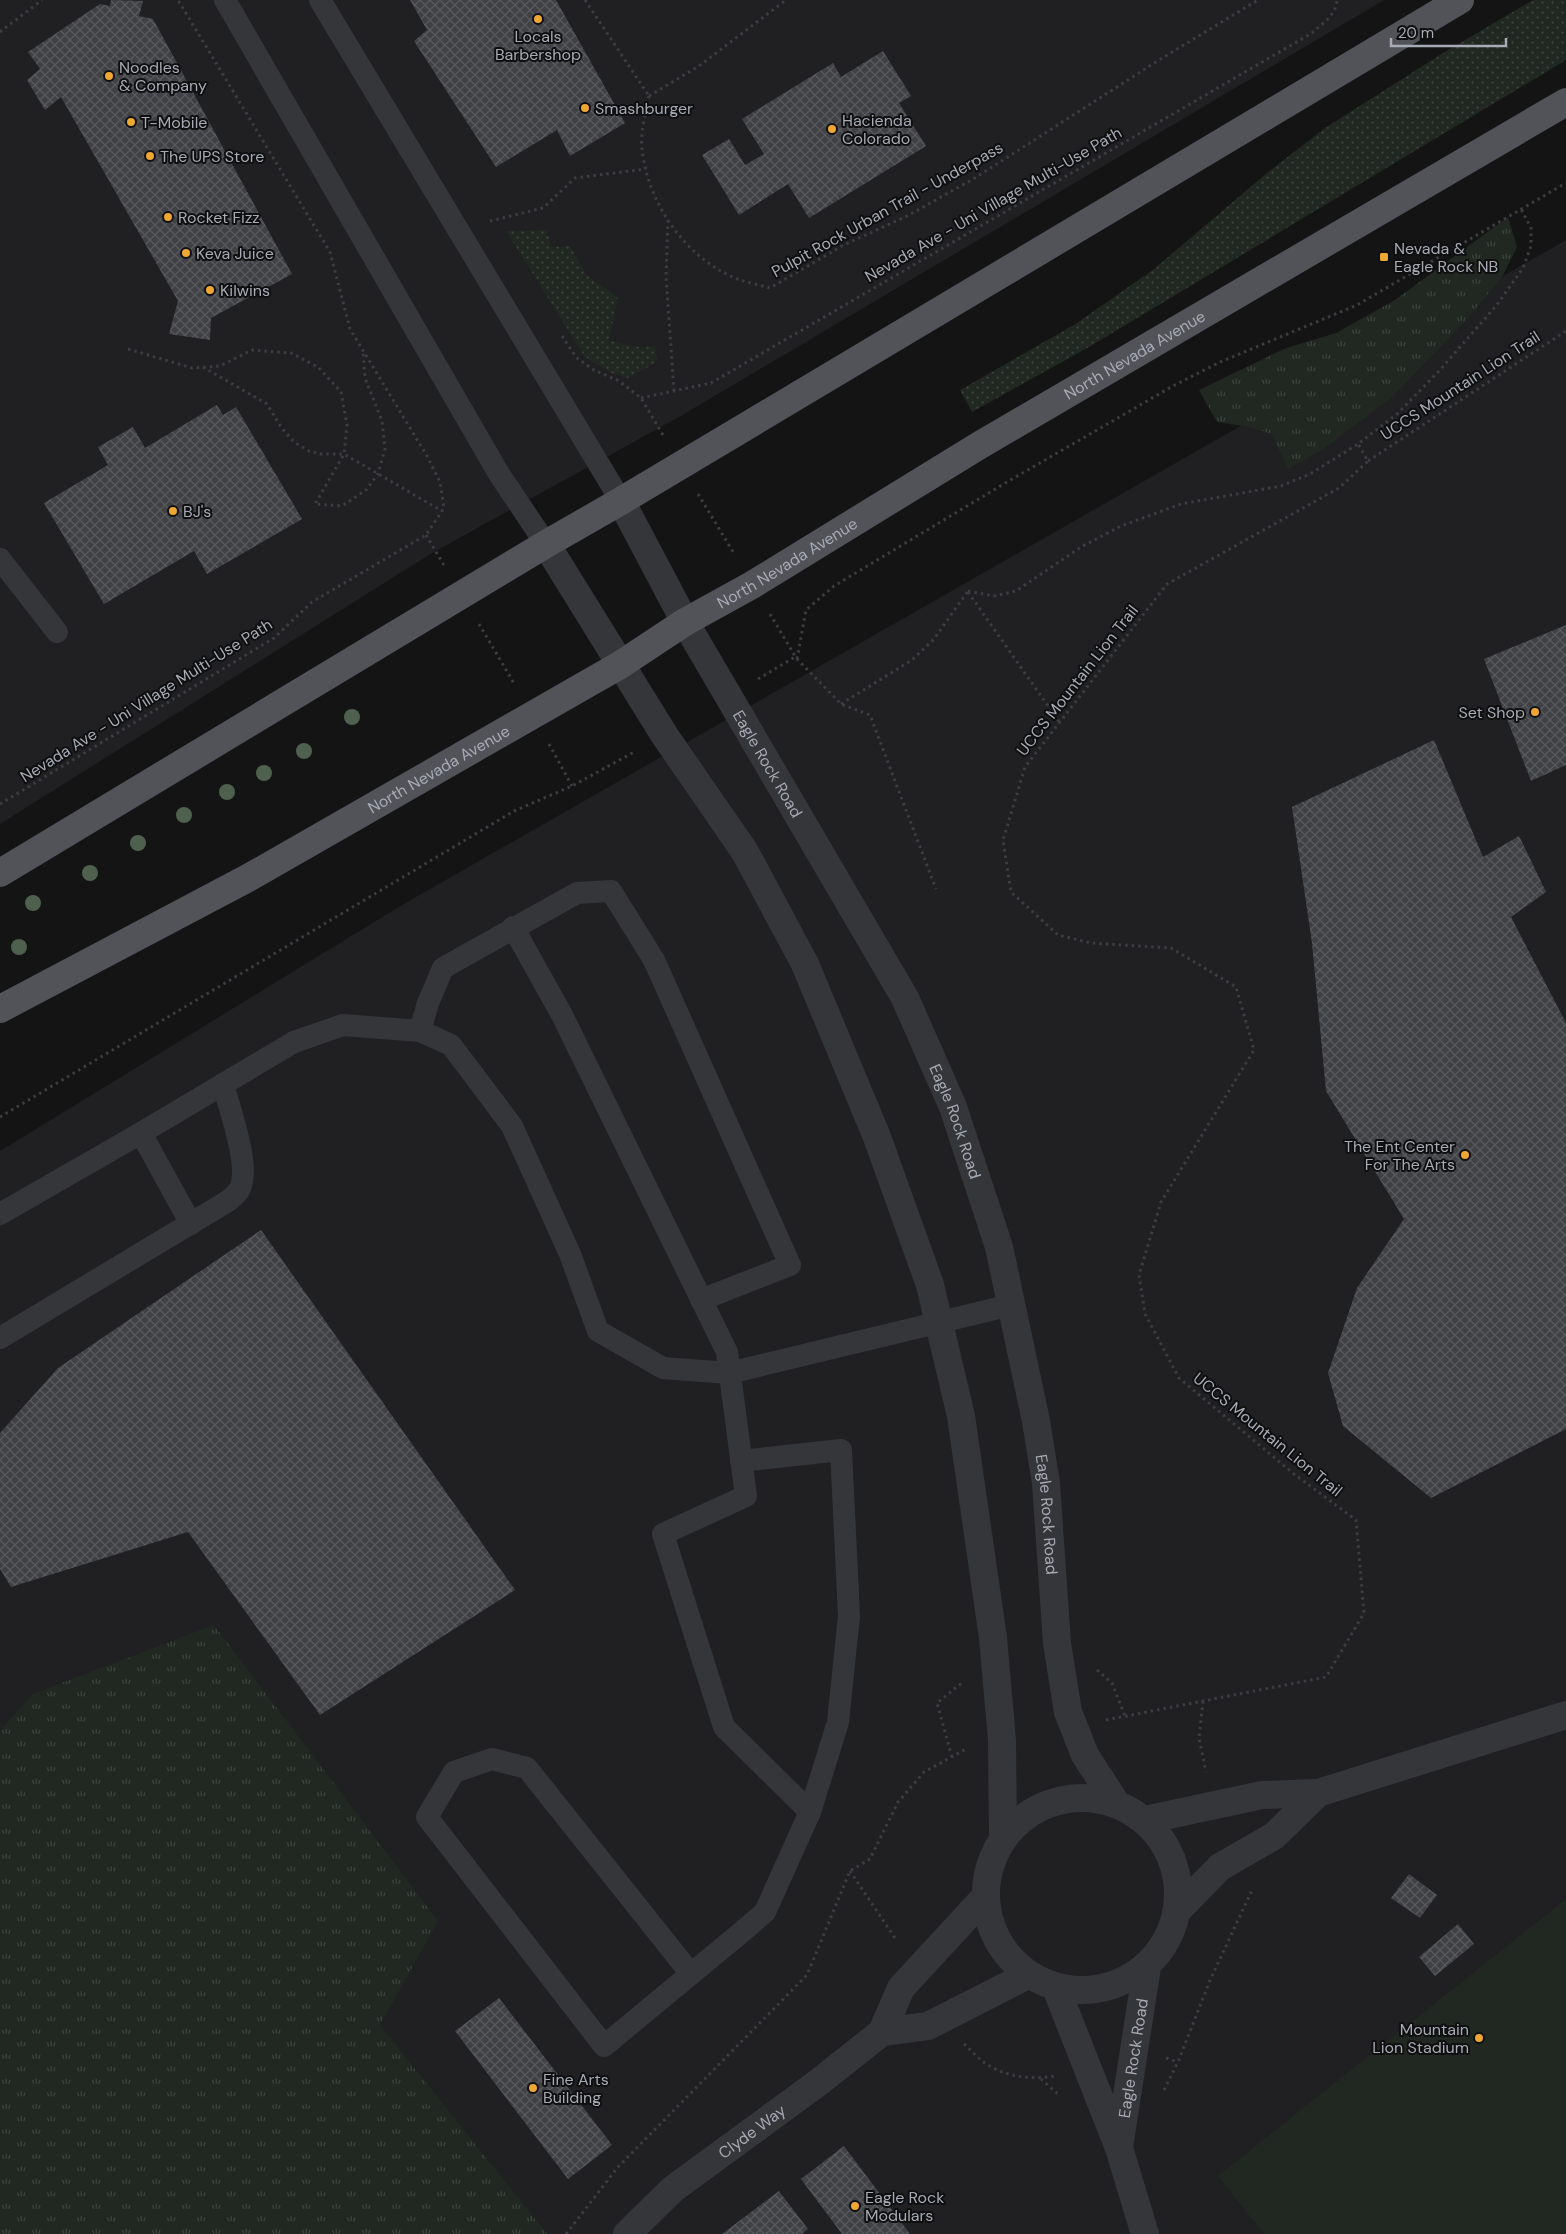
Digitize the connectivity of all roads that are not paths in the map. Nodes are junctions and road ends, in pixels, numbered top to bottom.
1 (225, 0) edge
2 (320, 0) edge
3 (1460, 0) edge
4 (1566, 102) edge
5 (621, 501) junction
6 (546, 544) junction
7 (0, 559) edge
8 (685, 622) junction
9 (56, 632) dead end
10 (620, 665) junction
11 (0, 873) edge
12 (513, 927) junction
13 (0, 1009) edge
14 (420, 1031) junction
15 (223, 1084) junction
16 (141, 1133) junction
17 (0, 1214) edge
18 (191, 1224) junction
19 (701, 1300) junction
20 (1011, 1304) junction
21 (939, 1322) junction
22 (0, 1338) edge
23 (729, 1373) junction
24 (741, 1461) junction
25 (1566, 1715) edge
26 (1318, 1793) junction
27 (1116, 1803) junction
28 (810, 1812) junction
29 (1145, 1820) junction
30 (1003, 1839) junction
31 (985, 1897) junction
32 (1178, 1910) junction
33 (1147, 1967) junction
34 (691, 1974) junction
35 (1028, 1975) junction
36 (1056, 1988) junction
37 (882, 2032) junction
38 (1119, 2148) junction
39 (627, 2234) edge
40 (1145, 2234) edge

1 - 6 lane
2 - 5 lane
3 - 5 main road
4 - 8 main road, North Nevada Avenue
5 - 6 main road
5 - 8 street, Eagle Rock Road
6 - 10 street, Eagle Rock Road
6 - 11 main road
7 - 9 lane
8 - 10 main road, North Nevada Avenue
8 - 20 street, Eagle Rock Road
10 - 13 main road, North Nevada Avenue
10 - 21 street, Eagle Rock Road
12 - 14 lane
12 - 19 lane
12 - 19 lane
14 - 15 lane
14 - 23 lane
15 - 16 lane
15 - 18 lane
16 - 17 lane
16 - 18 lane
18 - 22 lane
19 - 23 lane
20 - 21 lane
20 - 27 street, Eagle Rock Road
21 - 23 lane
21 - 30 street, Eagle Rock Road
23 - 24 lane
24 - 28 lane
24 - 28 lane
25 - 26 street
26 - 29 street
26 - 32 street
27 - 29 street, Eagle Rock Road
27 - 30 street, Eagle Rock Road
28 - 34 lane
29 - 32 street, Eagle Rock Road
30 - 31 street, Eagle Rock Road
31 - 35 street, Eagle Rock Road
31 - 37 street
32 - 33 street, Eagle Rock Road
33 - 36 street, Eagle Rock Road
33 - 38 street, Eagle Rock Road
34 - 34 lane
35 - 36 street, Eagle Rock Road
35 - 37 street
36 - 38 street, Eagle Rock Road
37 - 39 street, Clyde Way
38 - 40 street, Eagle Rock Road

